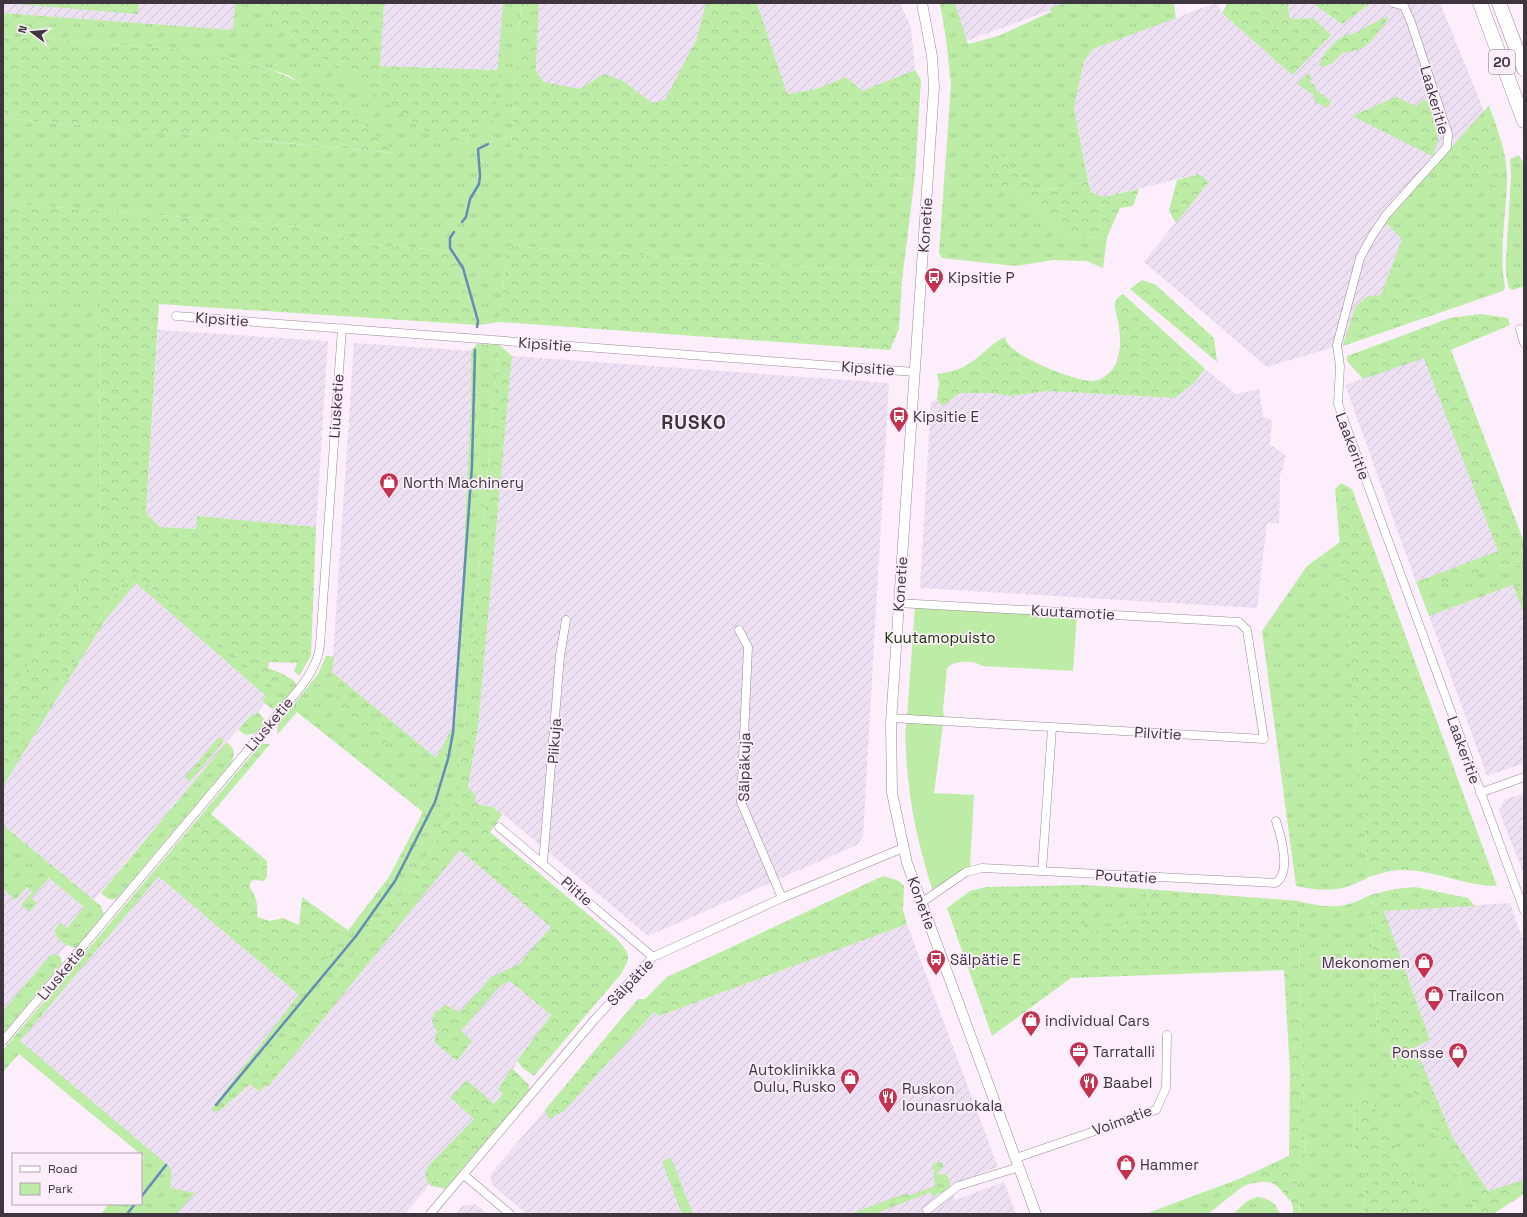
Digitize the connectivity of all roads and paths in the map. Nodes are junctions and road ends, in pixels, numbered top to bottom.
1 (922, 3) edge
2 (1393, 3) edge
3 (1480, 3) edge
4 (1499, 3) edge
5 (1524, 69) edge
6 (1524, 121) edge
7 (176, 316) dead end
8 (342, 328) junction
9 (1520, 329) dead end
10 (1524, 343) edge
11 (915, 372) junction
12 (898, 603) junction
13 (566, 620) dead end
14 (739, 630) dead end
15 (891, 718) junction
16 (1052, 728) junction
17 (1264, 739) joint
18 (1524, 777) edge
19 (1480, 793) junction
20 (1276, 821) dead end
21 (499, 827) dead end
22 (903, 848) junction
23 (543, 863) junction
24 (1042, 871) junction
25 (782, 898) junction
26 (921, 903) junction
27 (1524, 910) edge
28 (653, 957) junction
29 (1167, 1035) dead end
30 (3, 1041) edge
31 (1017, 1163) junction
32 (464, 1175) junction
33 (927, 1210) dead end
34 (430, 1214) edge
35 (510, 1214) edge
36 (1036, 1214) edge

1 - 11 street, Konetie
2 - 19 street, Laakeritie
3 - 6 highway, 20
4 - 5 highway, 20
7 - 8 street, Kipsitie
8 - 11 street, Kipsitie
8 - 30 street, Liusketie
9 - 10 street
11 - 12 street, Konetie
12 - 15 street, Konetie
12 - 17 street, Kuutamotie
13 - 23 street, Piikuja
14 - 25 street, Sälpäkuja
15 - 16 street, Pilvitie
15 - 22 street, Konetie
16 - 17 street, Pilvitie
16 - 24 street
18 - 19 street
19 - 27 street, Laakeritie
20 - 24 street, Poutatie
21 - 23 street, Piitie
22 - 25 street, Sälpätie
22 - 26 street, Konetie
23 - 28 street, Piitie
24 - 26 street, Poutatie
25 - 28 street, Sälpätie
26 - 31 street, Konetie
28 - 32 street, Sälpätie
29 - 31 street, Voimatie
31 - 33 street, Voimatie
31 - 36 street, Konetie
32 - 34 street, Sälpätie
32 - 35 street

